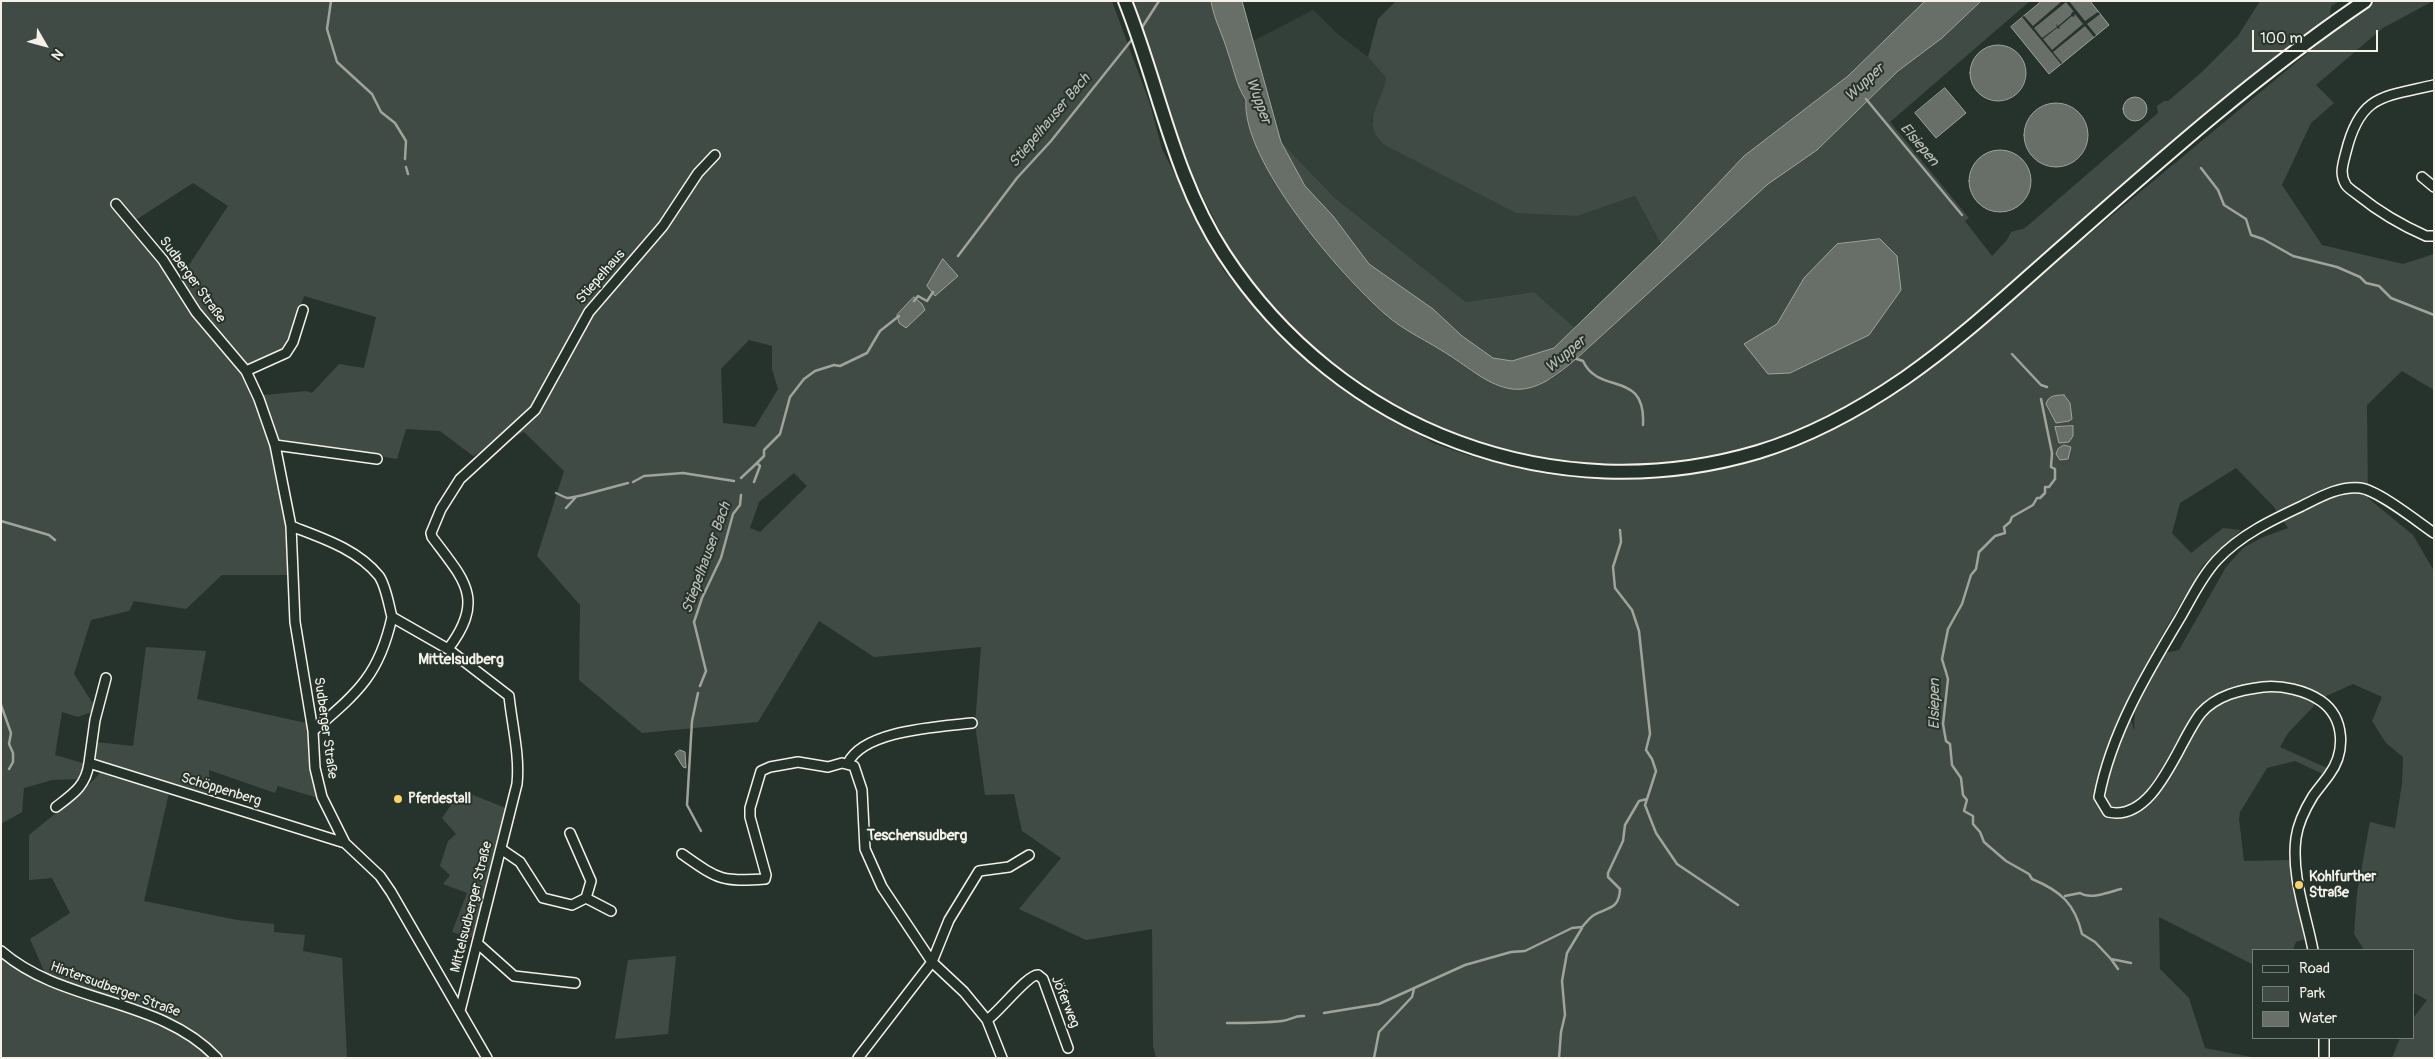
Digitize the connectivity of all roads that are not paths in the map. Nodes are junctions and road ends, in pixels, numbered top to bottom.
1 (1125, 1) edge
2 (2365, 1) edge
3 (2434, 85) edge
4 (715, 155) dead end
5 (2422, 177) dead end
6 (2434, 187) edge
7 (116, 204) dead end
8 (2434, 236) edge
9 (302, 310) dead end
10 (246, 371) junction
11 (275, 445) junction
12 (376, 459) dead end
13 (291, 526) junction
14 (2434, 533) edge
15 (392, 618) junction
16 (448, 649) junction
17 (106, 678) dead end
18 (972, 723) dead end
19 (313, 731) junction
20 (89, 763) junction
21 (848, 763) junction
22 (56, 808) dead end
23 (570, 833) dead end
24 (345, 843) junction
25 (501, 849) junction
26 (682, 854) dead end
27 (1029, 856) dead end
28 (586, 898) junction
29 (611, 911) dead end
30 (477, 943) junction
31 (2313, 949) edge
32 (1, 951) edge
33 (932, 962) junction
34 (575, 982) dead end
35 (460, 1011) junction
36 (987, 1020) junction
37 (2324, 1039) edge
38 (1068, 1048) dead end
39 (217, 1058) edge
40 (487, 1058) edge
41 (858, 1058) edge
42 (1002, 1058) edge
43 (2324, 1058) edge

1 - 2 main road
3 - 8 street
4 - 16 street, Stiepelhaus
5 - 6 street
7 - 10 street, Sudberger Straße
9 - 10 street
10 - 11 street, Sudberger Straße
11 - 12 street
11 - 13 street, Sudberger Straße
13 - 15 street
13 - 19 street, Sudberger Straße
14 - 31 street
15 - 16 street
15 - 19 street
16 - 25 street, Mittelsudberger Straße
17 - 20 street
18 - 21 street
19 - 24 street, Sudberger Straße
20 - 22 street
20 - 24 street, Schöppenberg
21 - 26 street
21 - 33 street
23 - 28 street
24 - 35 street, Sudberger Straße
25 - 28 street
25 - 30 street, Mittelsudberger Straße
27 - 33 street
28 - 29 street
30 - 34 street
30 - 35 street, Mittelsudberger Straße
32 - 39 street, Hintersudberger Straße
33 - 36 street
33 - 41 street
35 - 40 street, Sudberger Straße
36 - 38 street, Jöferweg
36 - 42 street
37 - 43 street

